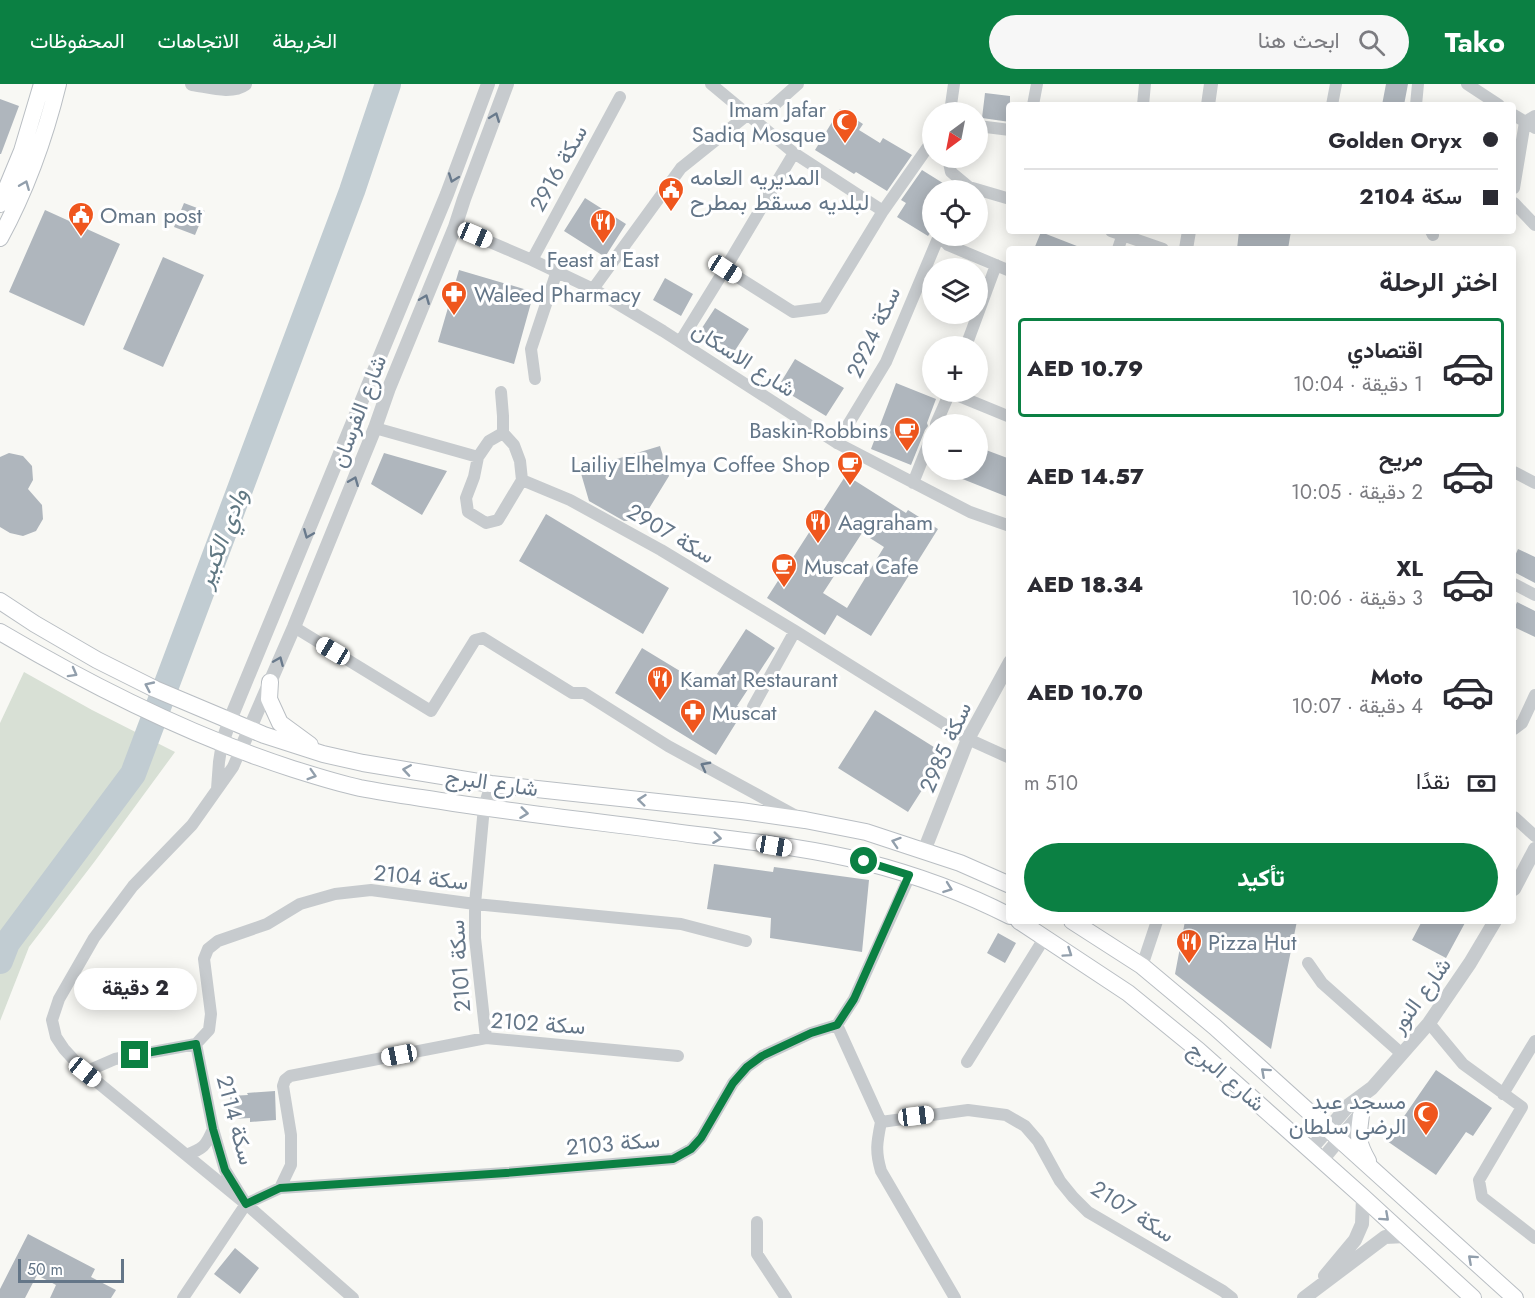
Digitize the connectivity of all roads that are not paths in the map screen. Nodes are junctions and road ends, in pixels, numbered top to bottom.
1 (42, 84) edge
2 (58, 84) edge
3 (192, 84) edge
4 (245, 84) edge
5 (488, 84) edge
6 (507, 84) edge
7 (798, 84) edge
8 (954, 84) edge
9 (1037, 84) edge
10 (1145, 84) edge
11 (1211, 84) edge
12 (1336, 84) edge
13 (1418, 84) edge
14 (1467, 84) edge
15 (716, 86) edge
16 (621, 97) dead end
17 (951, 102) edge
18 (1034, 102) edge
19 (1143, 102) edge
20 (1208, 102) edge
21 (1333, 102) edge
22 (1416, 102) edge
23 (1494, 102) edge
24 (747, 115) junction
25 (1516, 116) edge
26 (1532, 122) edge
27 (988, 127) edge
28 (1006, 130) edge
29 (794, 153) junction
30 (922, 155) edge
31 (950, 168) edge
32 (959, 180) edge
33 (1516, 181) edge
34 (988, 194) edge
35 (1006, 199) edge
36 (0, 204) edge
37 (1516, 205) edge
38 (883, 211) junction
39 (1535, 225) edge
40 (455, 227) junction
41 (1126, 234) edge
42 (0, 238) edge
43 (936, 246) edge
44 (950, 246) edge
45 (1156, 246) edge
46 (532, 260) junction
47 (996, 266) junction
48 (725, 269) junction
49 (1006, 270) edge
50 (556, 271) junction
51 (593, 289) junction
52 (970, 336) edge
53 (680, 342) junction
54 (535, 379) dead end
55 (501, 392) dead end
56 (973, 402) edge
57 (1006, 415) edge
58 (375, 428) junction
59 (503, 433) junction
60 (837, 443) junction
61 (478, 457) junction
62 (922, 460) edge
63 (1516, 473) edge
64 (522, 480) junction
65 (913, 483) junction
66 (1535, 483) edge
67 (1006, 525) edge
68 (1516, 585) edge
69 (1535, 595) edge
70 (0, 601) edge
71 (294, 627) junction
72 (795, 631) junction
73 (0, 632) edge
74 (1006, 669) edge
75 (270, 682) junction
76 (1535, 695) edge
77 (753, 706) dead end
78 (230, 720) junction
79 (250, 728) junction
80 (1516, 728) edge
81 (968, 739) junction
82 (222, 743) junction
83 (240, 751) junction
84 (323, 754) junction
85 (1006, 756) edge
86 (491, 783) junction
87 (217, 790) junction
88 (483, 807) junction
89 (1516, 819) edge
90 (805, 820) junction
91 (1535, 836) edge
92 (1535, 849) edge
93 (924, 850) junction
94 (909, 875) junction
95 (1006, 883) edge
96 (1516, 885) edge
97 (475, 904) junction
98 (1006, 914) edge
99 (1024, 924) edge
100 (1077, 924) edge
101 (1156, 924) edge
102 (1493, 924) edge
103 (1045, 937) junction
104 (746, 941) dead end
105 (1308, 963) dead end
106 (1142, 966) junction
107 (1429, 1023) junction
108 (837, 1025) junction
109 (486, 1038) junction
110 (1535, 1041) edge
111 (196, 1044) junction
112 (1402, 1054) junction
113 (678, 1056) dead end
114 (967, 1062) dead end
115 (85, 1072) junction
116 (1371, 1088) junction
117 (1503, 1094) junction
118 (1361, 1115) junction
119 (881, 1122) junction
120 (213, 1129) junction
121 (1334, 1134) junction
122 (186, 1155) junction
123 (1316, 1155) junction
124 (1372, 1167) junction
125 (280, 1188) junction
126 (1363, 1197) junction
127 (246, 1204) junction
128 (757, 1222) dead end
129 (1406, 1236) junction
130 (1535, 1238) edge
131 (1308, 1295) edge
132 (183, 1298) edge
133 (353, 1298) edge
134 (786, 1298) edge
135 (955, 1298) edge
136 (1232, 1298) edge
137 (1473, 1298) edge
138 (1515, 1298) edge

1 - 36 main road
42 -> 2 main road
3 - 4 street
5 -> 78 street, شارع الفرسان
40 -> 6 street, شارع الفرسان
7 - 24 street
8 - 17 street
9 - 18 street
10 - 19 street
11 - 20 street
12 - 21 street
13 - 22 street
14 - 23 street
15 - 24 street
16 - 46 street, سكة 2916
24 - 29 street
24 - 51 street
25 - 26 street
26 - 33 street
27 - 28 street
29 - 38 street
29 - 48 street
30 - 38 street
31 - 32 street
34 - 35 street
37 - 39 street
38 - 48 street
40 - 46 street, شارع الاسكان
58 -> 40 street, شارع الفرسان
41 - 45 street
43 - 60 street, سكة 2924
44 - 47 street
46 - 50 street, شارع الاسكان
47 - 49 street
47 - 52 street
48 - 53 street
50 - 51 street, شارع الاسكان
50 - 54 street
51 - 53 street, شارع الاسكان
53 - 60 street, شارع الاسكان
55 - 59 street
56 - 57 street
58 - 61 street
71 -> 58 street, شارع الفرسان
59 - 61 street
59 - 64 street
60 - 65 street, شارع الاسكان
61 - 64 street
62 - 65 street
63 - 66 street
64 - 72 street, سكة 2907
65 - 67 street, شارع الاسكان
68 - 69 street
78 -> 70 main road, شارع البرج
75 -> 71 street, شارع الفرسان
90 -> 71 street
72 - 77 street
72 - 81 street, سكة 2907
73 -> 82 main road, شارع البرج
74 - 81 street, سكة 2985
75 - 79 street, شارع الفرسان
75 - 84 main road
76 - 80 street
78 - 79 main road, شارع البرج
78 - 82 street, شارع الفرسان
79 - 83 street, شارع الفرسان
79 - 84 main road, شارع البرج
81 - 85 street, سكة 2907
81 - 93 street, سكة 2985
82 - 83 main road, شارع البرج
82 - 87 street
83 - 87 street
83 -> 88 main road, شارع البرج
86 -> 84 main road, شارع البرج
86 - 88 street, سكة 2101
90 -> 86 main road, شارع البرج
87 - 115 street
88 -> 94 main road, شارع البرج
88 - 97 street, سكة 2101
89 - 91 street
93 -> 90 main road, شارع البرج
92 - 96 street
93 - 95 main road, شارع البرج
94 -> 98 main road, شارع البرج
94 - 108 street
97 - 104 street, سكة 2104
97 - 109 street, سكة 2101
97 - 111 street, سكة 2104
99 - 103 main road, شارع البرج
100 - 106 main road, شارع البرج
101 - 106 street
102 - 107 street, شارع النور
103 - 114 street
103 -> 123 main road, شارع البرج
105 - 112 street
121 -> 106 main road, شارع البرج
107 - 112 street, شارع النور
107 - 117 street
108 - 119 street
108 - 125 street, سكة 2103
109 - 113 street, سكة 2102
109 - 125 street, سكة 2102
110 - 117 street
111 - 115 street
111 - 120 street, سكة 2114
112 - 116 street, شارع النور
115 - 122 street
116 - 118 street, شارع النور
116 - 121 street, شارع النور
117 - 130 street
118 - 121 street, شارع النور
118 - 124 main road
119 - 135 street
119 - 136 street, سكة 2107
120 - 122 street
120 - 127 street, سكة 2114
121 - 123 street, شارع النور
121 - 124 main road, شارع البرج
122 - 127 street
123 - 126 main road, شارع البرج
138 -> 124 main road, شارع البرج
125 - 127 street, سكة 2103
126 -> 129 main road, شارع البرج
126 - 131 street
127 - 132 street
127 - 133 street, سكة 2114
128 - 134 street
129 - 131 street
129 - 137 main road, شارع البرج

